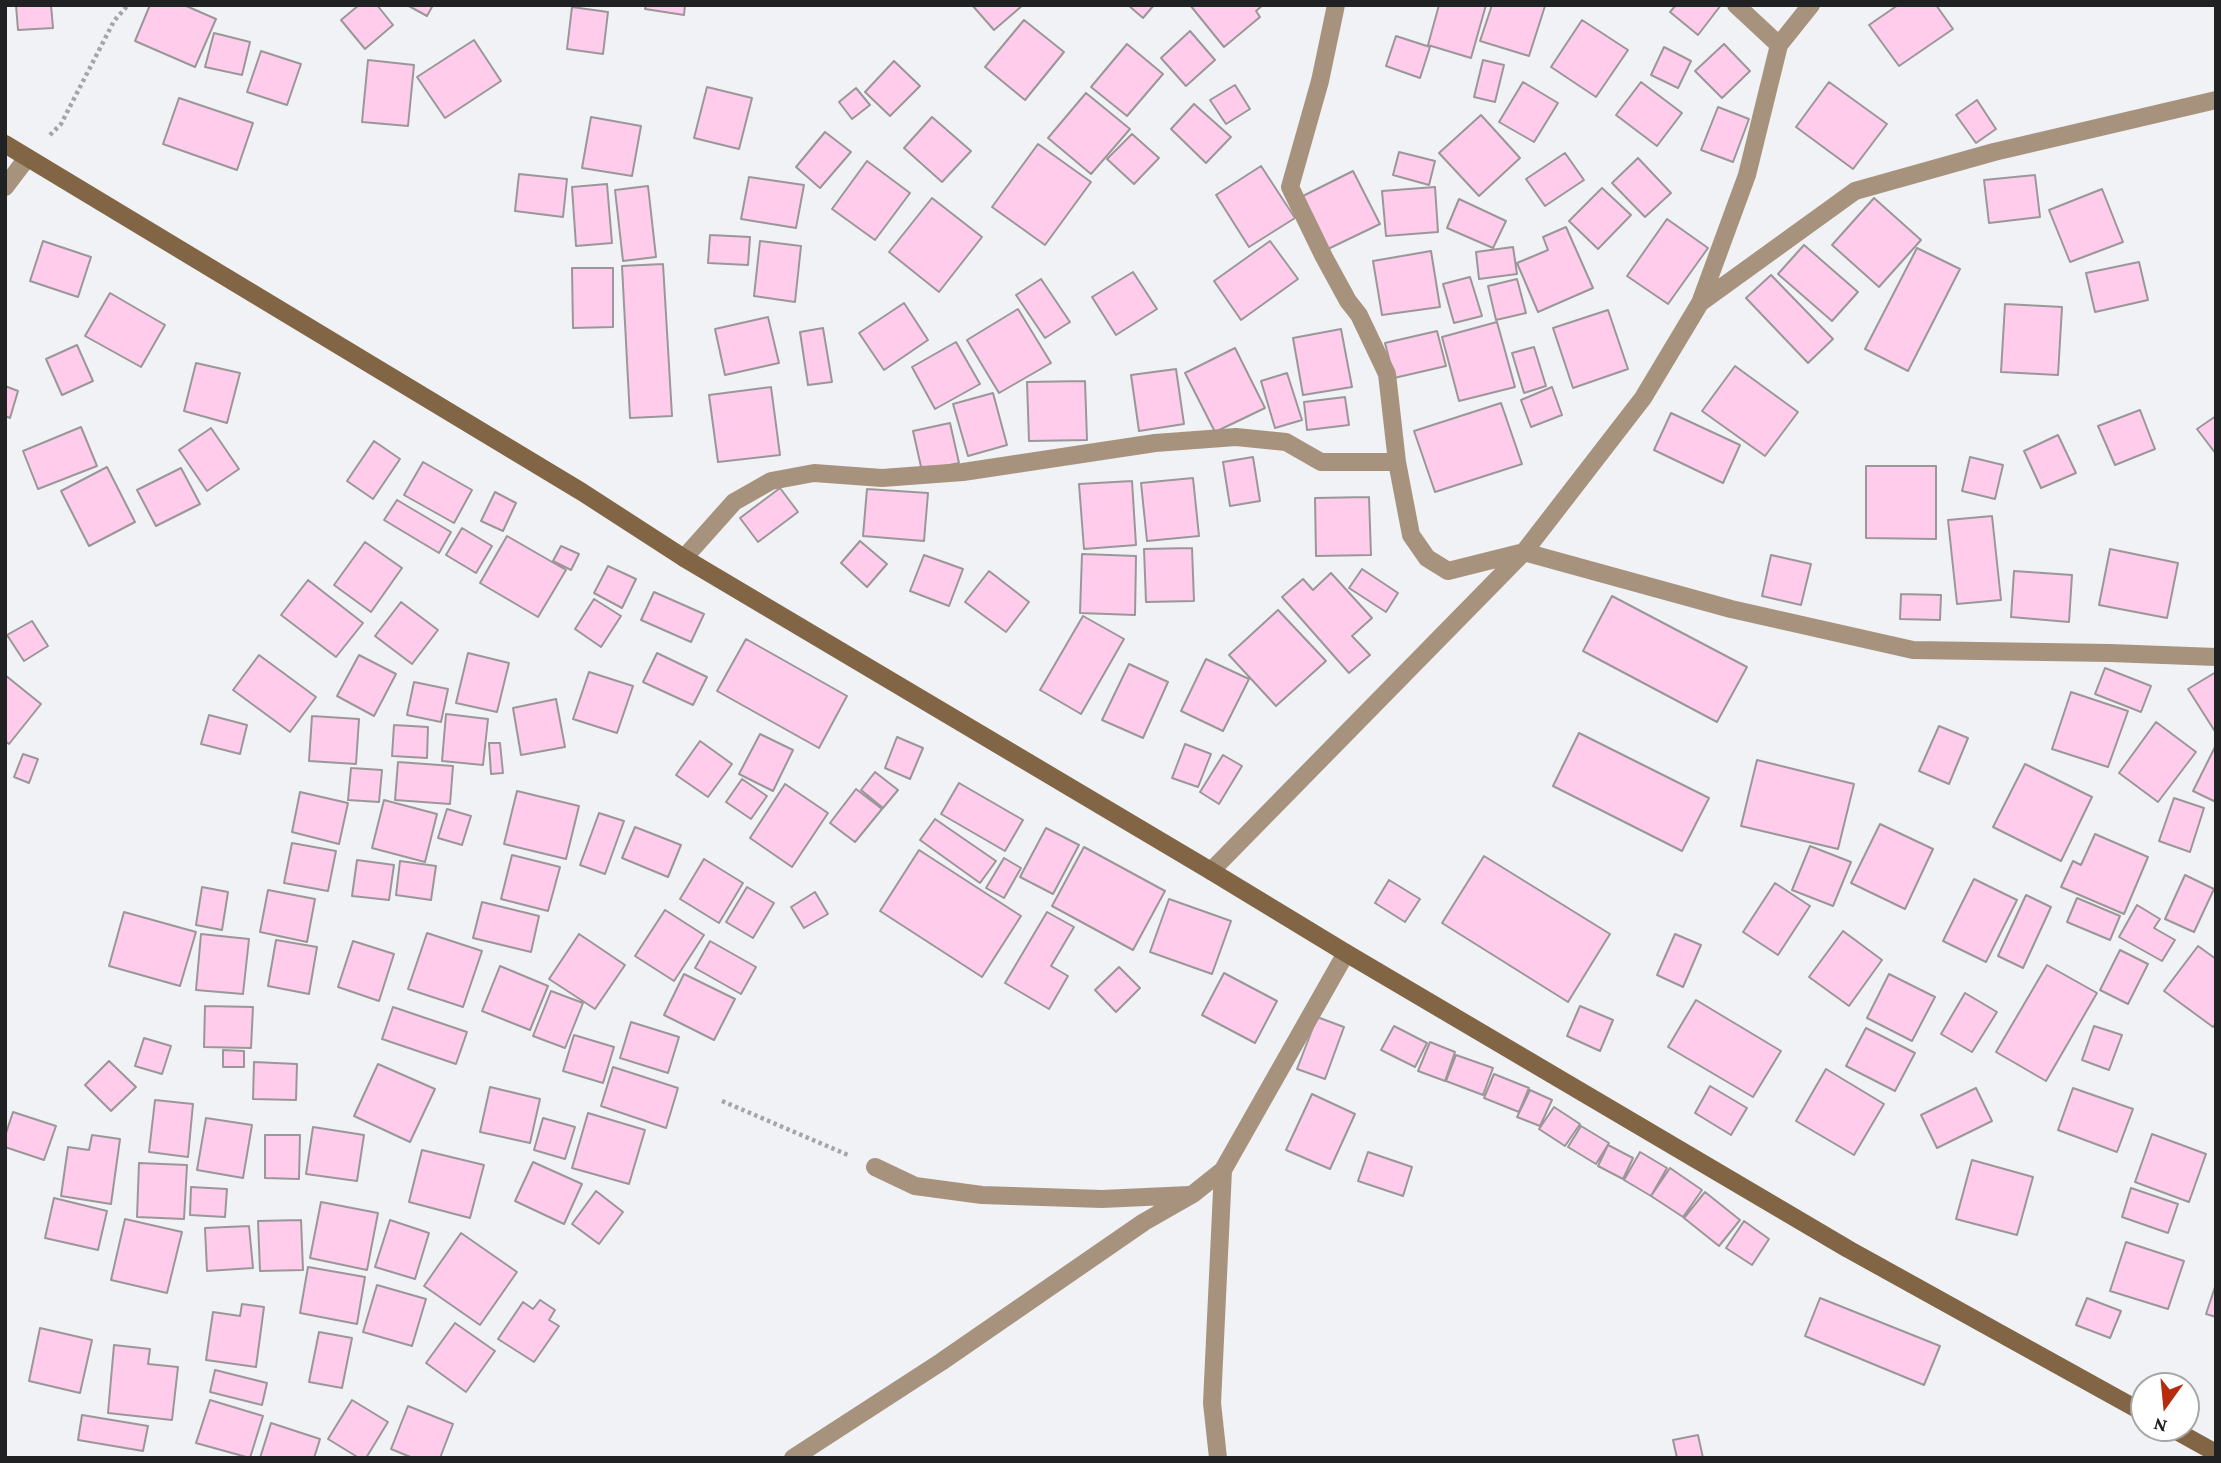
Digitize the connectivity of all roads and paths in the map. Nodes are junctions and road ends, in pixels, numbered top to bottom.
1 (128, 5) edge
2 (1336, 5) edge
3 (1736, 5) edge
4 (1811, 5) edge
5 (1779, 44) junction
6 (2216, 100) edge
7 (5, 144) edge
8 (27, 158) junction
9 (5, 187) edge
10 (1700, 303) junction
11 (1397, 462) junction
12 (1524, 552) junction
13 (684, 558) junction
14 (2216, 657) edge
15 (1211, 871) junction
16 (1346, 953) junction
17 (722, 1101) dead end
18 (875, 1167) joint
19 (1223, 1170) junction
20 (1193, 1194) junction
21 (2130, 1405) edge
22 (2196, 1442) edge
23 (2216, 1453) edge
24 (793, 1458) edge
25 (1218, 1458) edge

1 - 8 path
2 - 11 street
3 - 5 street
4 - 5 street
5 - 10 street
6 - 10 street
7 - 8 main road
8 - 9 street
8 - 13 main road
10 - 12 street
11 - 12 street
11 - 13 street
12 - 14 street
12 - 15 street
13 - 15 main road
15 - 16 main road
16 - 19 street
16 - 21 main road
17 - 18 path
18 - 20 street
19 - 20 street
19 - 25 street
20 - 24 street
22 - 23 main road

